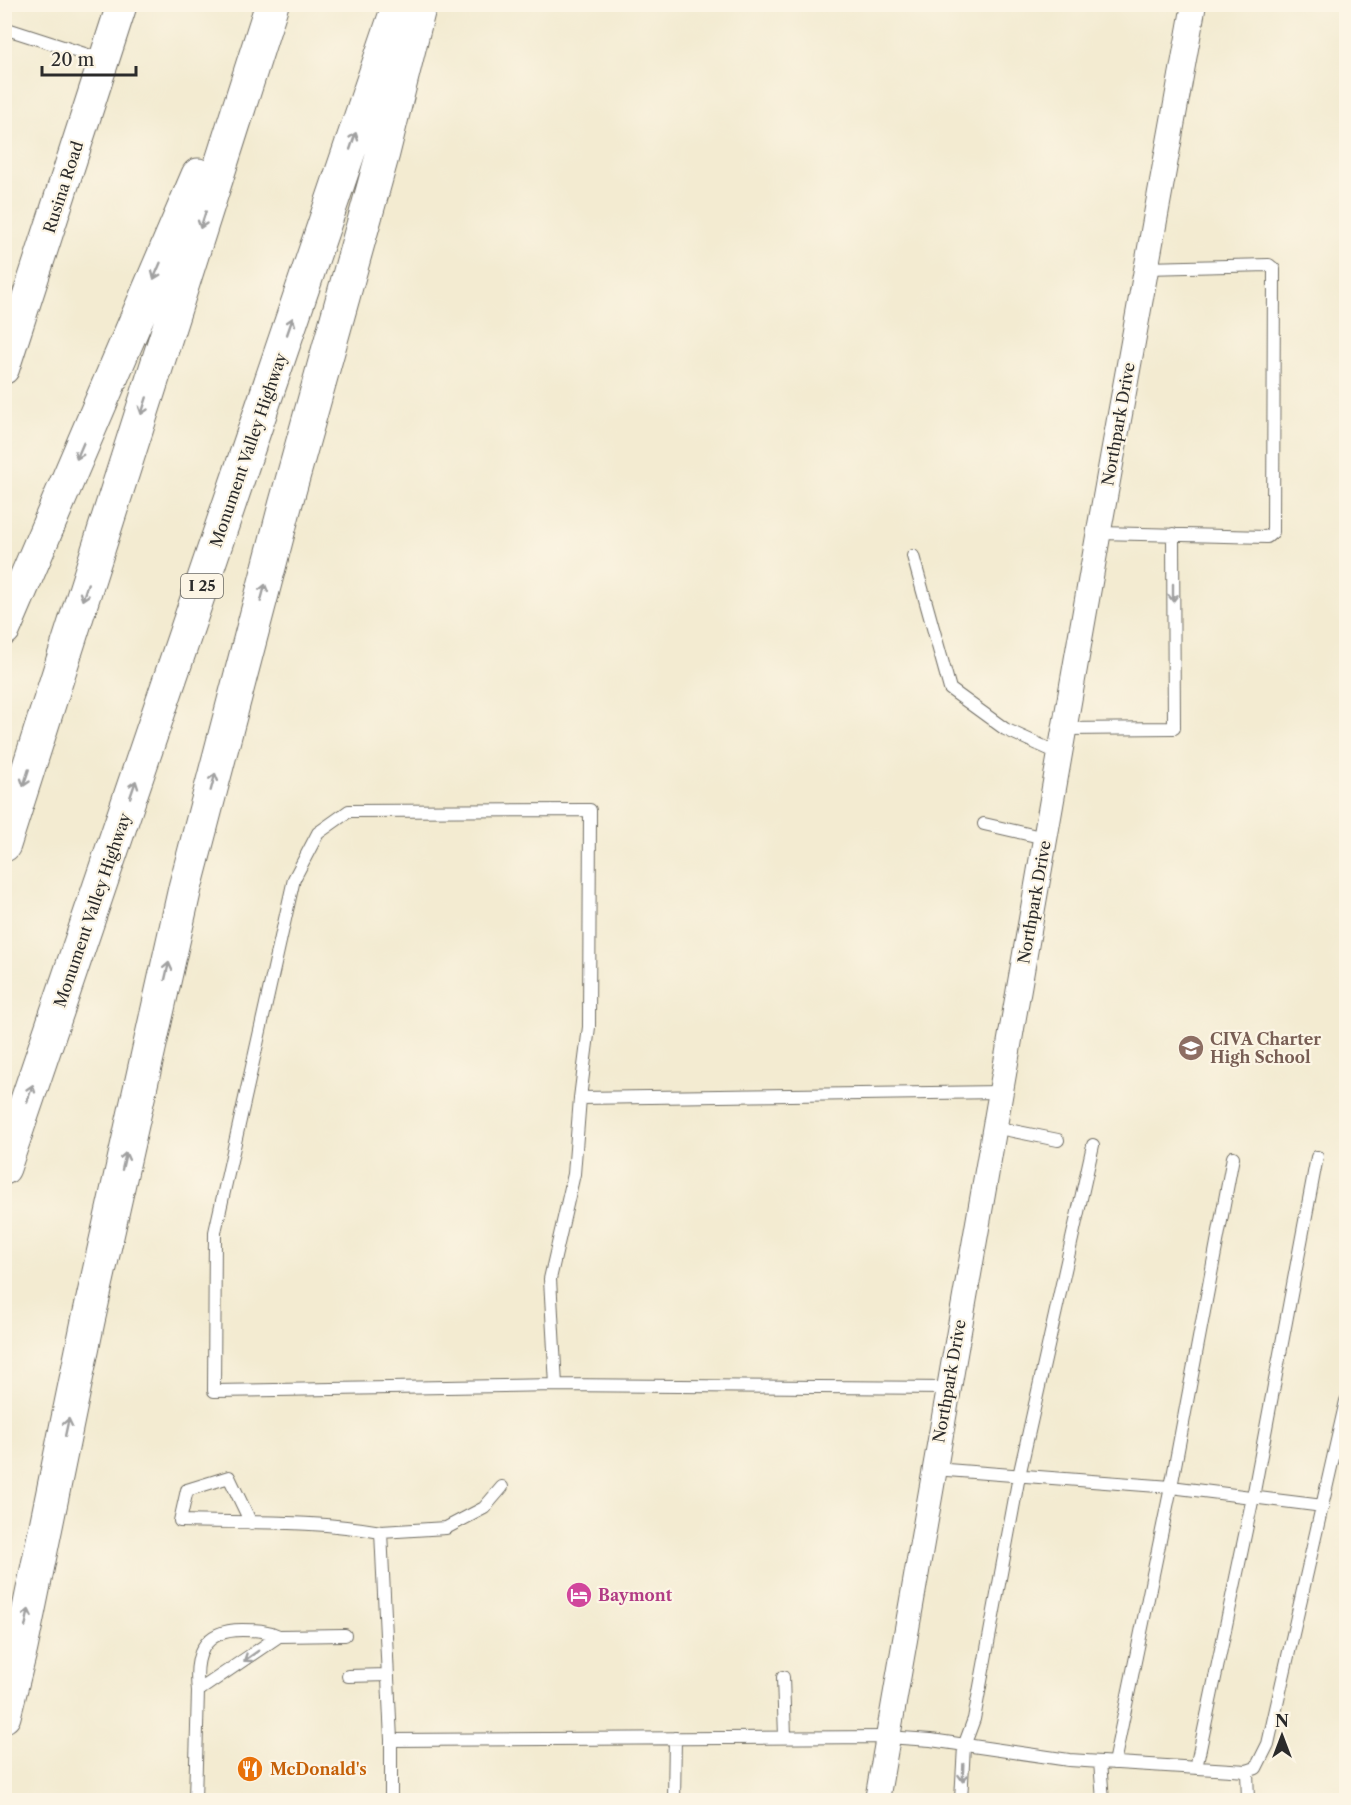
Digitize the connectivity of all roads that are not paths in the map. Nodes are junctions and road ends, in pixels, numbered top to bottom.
1 (122, 4) edge
2 (271, 4) edge
3 (399, 4) edge
4 (420, 4) edge
5 (1194, 4) edge
6 (4, 28) edge
7 (104, 60) junction
8 (1146, 268) junction
9 (4, 369) edge
10 (1099, 533) junction
11 (1173, 534) junction
12 (913, 556) dead end
13 (4, 629) edge
14 (1064, 729) junction
15 (1060, 754) junction
16 (984, 824) dead end
17 (1045, 838) junction
18 (4, 845) edge
19 (1000, 1092) junction
20 (580, 1098) junction
21 (994, 1127) junction
22 (1058, 1140) dead end
23 (1093, 1145) dead end
24 (1317, 1156) dead end
25 (1233, 1157) dead end
26 (4, 1168) edge
27 (556, 1385) junction
28 (948, 1388) junction
29 (1347, 1401) edge
30 (934, 1469) junction
31 (1019, 1476) junction
32 (502, 1487) dead end
33 (1171, 1487) junction
34 (1253, 1497) junction
35 (1323, 1506) junction
36 (251, 1523) junction
37 (381, 1532) junction
38 (345, 1635) dead end
39 (279, 1636) junction
40 (388, 1675) junction
41 (348, 1676) dead end
42 (783, 1677) dead end
43 (198, 1691) junction
44 (4, 1716) edge
45 (785, 1737) junction
46 (887, 1737) junction
47 (675, 1738) junction
48 (391, 1740) junction
49 (964, 1746) junction
50 (1100, 1762) junction
51 (1114, 1763) junction
52 (1196, 1768) junction
53 (1247, 1771) junction
54 (195, 1800) edge
55 (391, 1800) edge
56 (674, 1800) edge
57 (877, 1800) edge
58 (961, 1800) edge
59 (1103, 1800) edge
60 (1248, 1800) edge

1 - 7 street, Rusina Road
2 -> 13 highway
2 -> 18 highway
26 -> 3 highway, Monument Valley Highway / I 25
44 -> 4 highway
5 - 8 street, Northpark Drive
6 - 7 lane
7 - 9 street, Rusina Road
8 - 10 street, Northpark Drive
8 - 11 lane
10 - 11 lane
10 - 14 street, Northpark Drive
11 -> 14 lane
12 - 15 lane
14 - 15 street, Northpark Drive
15 - 17 street, Northpark Drive
16 - 17 lane
17 - 19 street, Northpark Drive
19 - 20 lane
19 - 21 street, Northpark Drive
20 - 27 lane
20 - 27 lane
21 - 22 lane
21 - 28 street, Northpark Drive
23 - 31 lane
24 - 34 lane
25 - 33 lane
27 - 28 lane
28 - 30 street, Northpark Drive
29 - 35 lane
30 - 31 lane
30 - 46 street, Northpark Drive
31 - 33 lane
31 - 49 lane
32 - 37 lane
33 - 34 lane
33 - 51 lane
34 - 35 lane
34 - 52 lane
35 - 53 lane
36 - 36 lane
36 - 37 lane
37 - 40 lane
38 - 39 lane
39 -> 43 lane
39 - 43 lane
40 - 41 lane
40 - 48 lane
42 - 45 lane
43 - 54 lane
45 - 46 lane
45 - 47 lane
46 - 49 lane
46 - 57 street, Northpark Drive
47 - 48 lane
47 - 56 lane
48 - 55 lane
49 - 50 lane
49 -> 58 lane
50 - 51 lane
50 - 59 lane
51 - 52 lane
52 - 53 lane
53 - 60 lane

